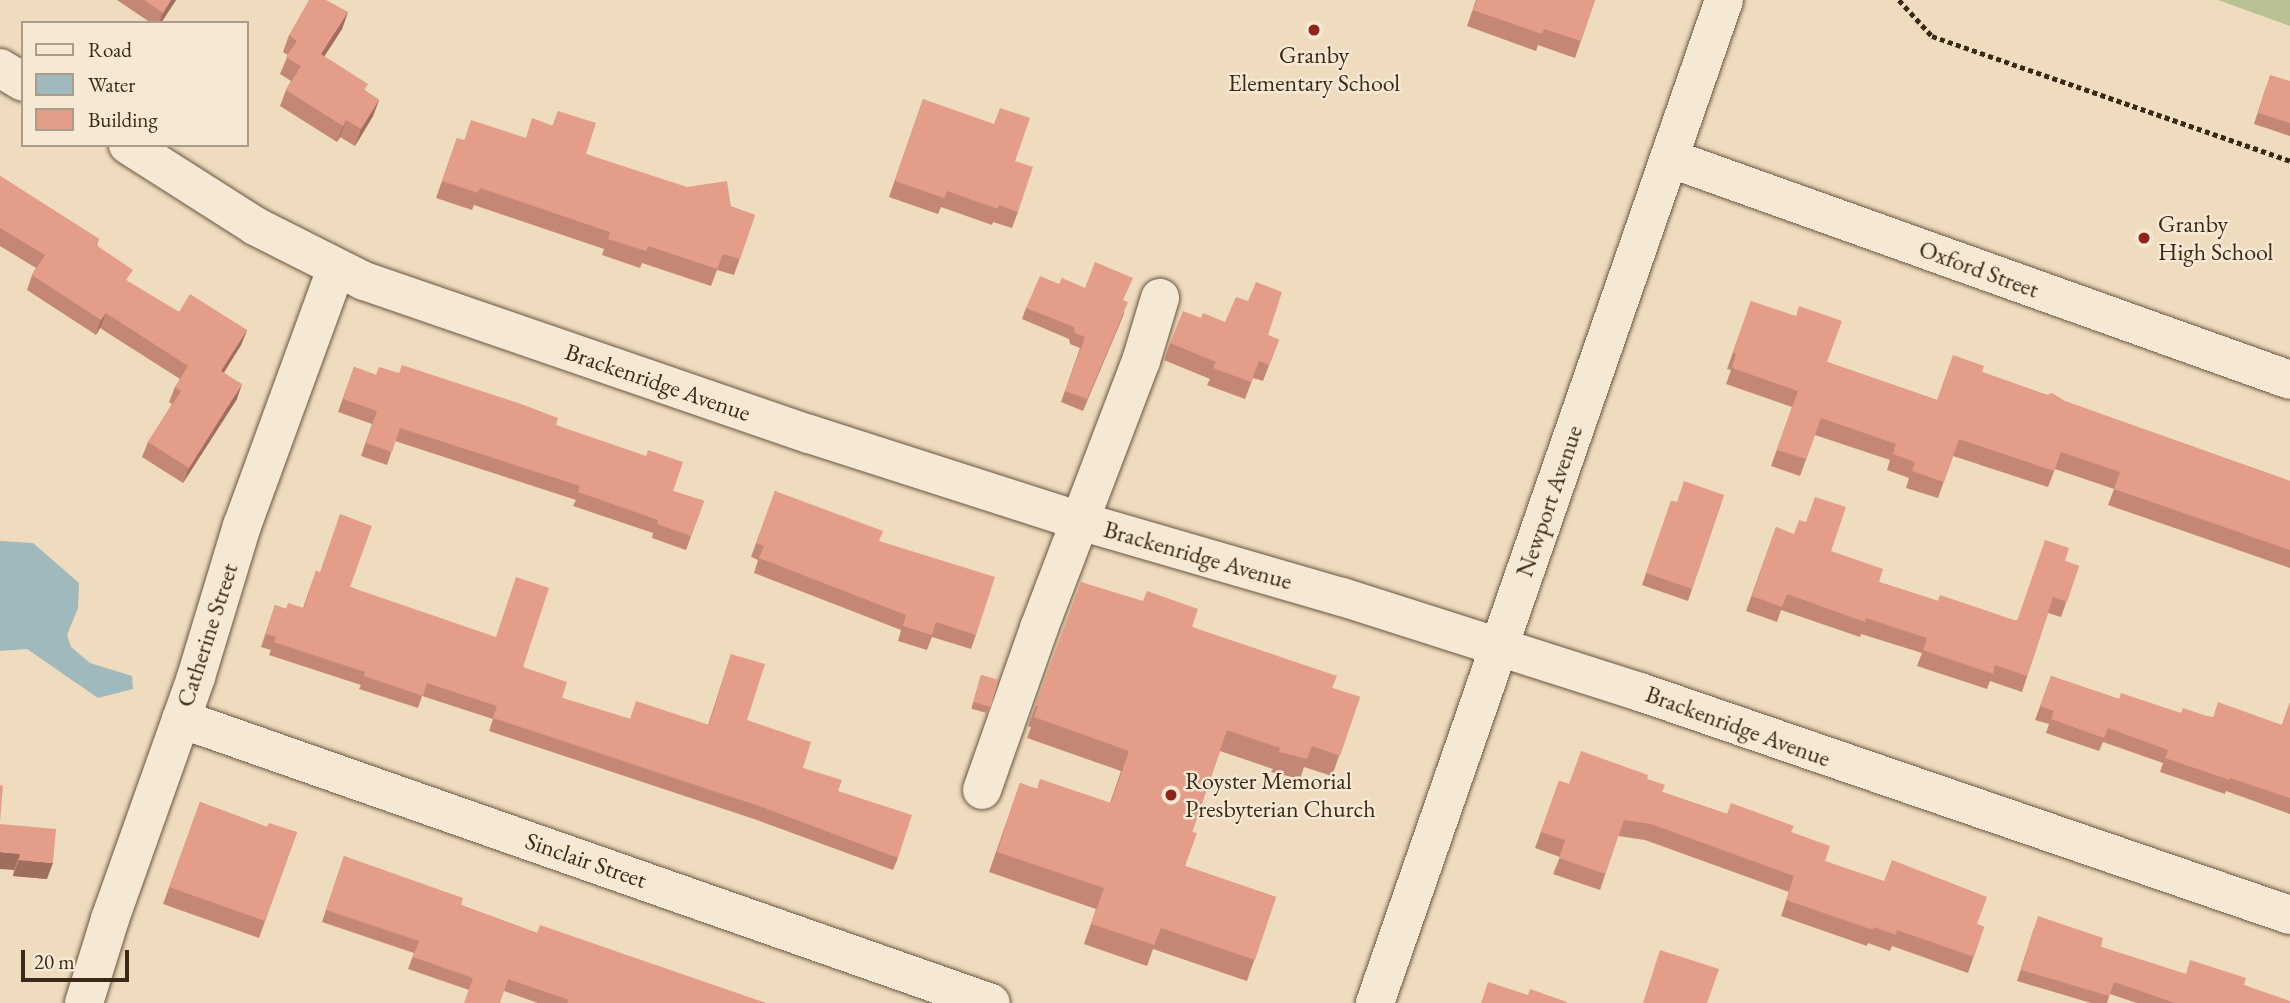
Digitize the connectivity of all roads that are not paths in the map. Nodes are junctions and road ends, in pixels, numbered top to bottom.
1 (1724, 0) edge
2 (0, 68) edge
3 (21, 81) edge
4 (131, 147) edge
5 (1669, 158) junction
6 (336, 269) junction
7 (1160, 298) dead end
8 (2290, 380) edge
9 (1080, 521) junction
10 (1499, 647) junction
11 (181, 719) junction
12 (982, 790) dead end
13 (2290, 915) edge
14 (84, 1003) edge
15 (991, 1003) edge
16 (1375, 1003) edge

1 - 5 street, Newport Avenue
2 - 3 street
4 - 6 street, Brackenridge Avenue
5 - 8 street, Oxford Street
5 - 10 street, Newport Avenue
6 - 9 street, Brackenridge Avenue
6 - 11 street, Catherine Street
7 - 9 street
9 - 10 street, Brackenridge Avenue
9 - 12 street
10 - 13 street, Brackenridge Avenue
10 - 16 street, Newport Avenue
11 - 14 street, Catherine Street
11 - 15 street, Sinclair Street

